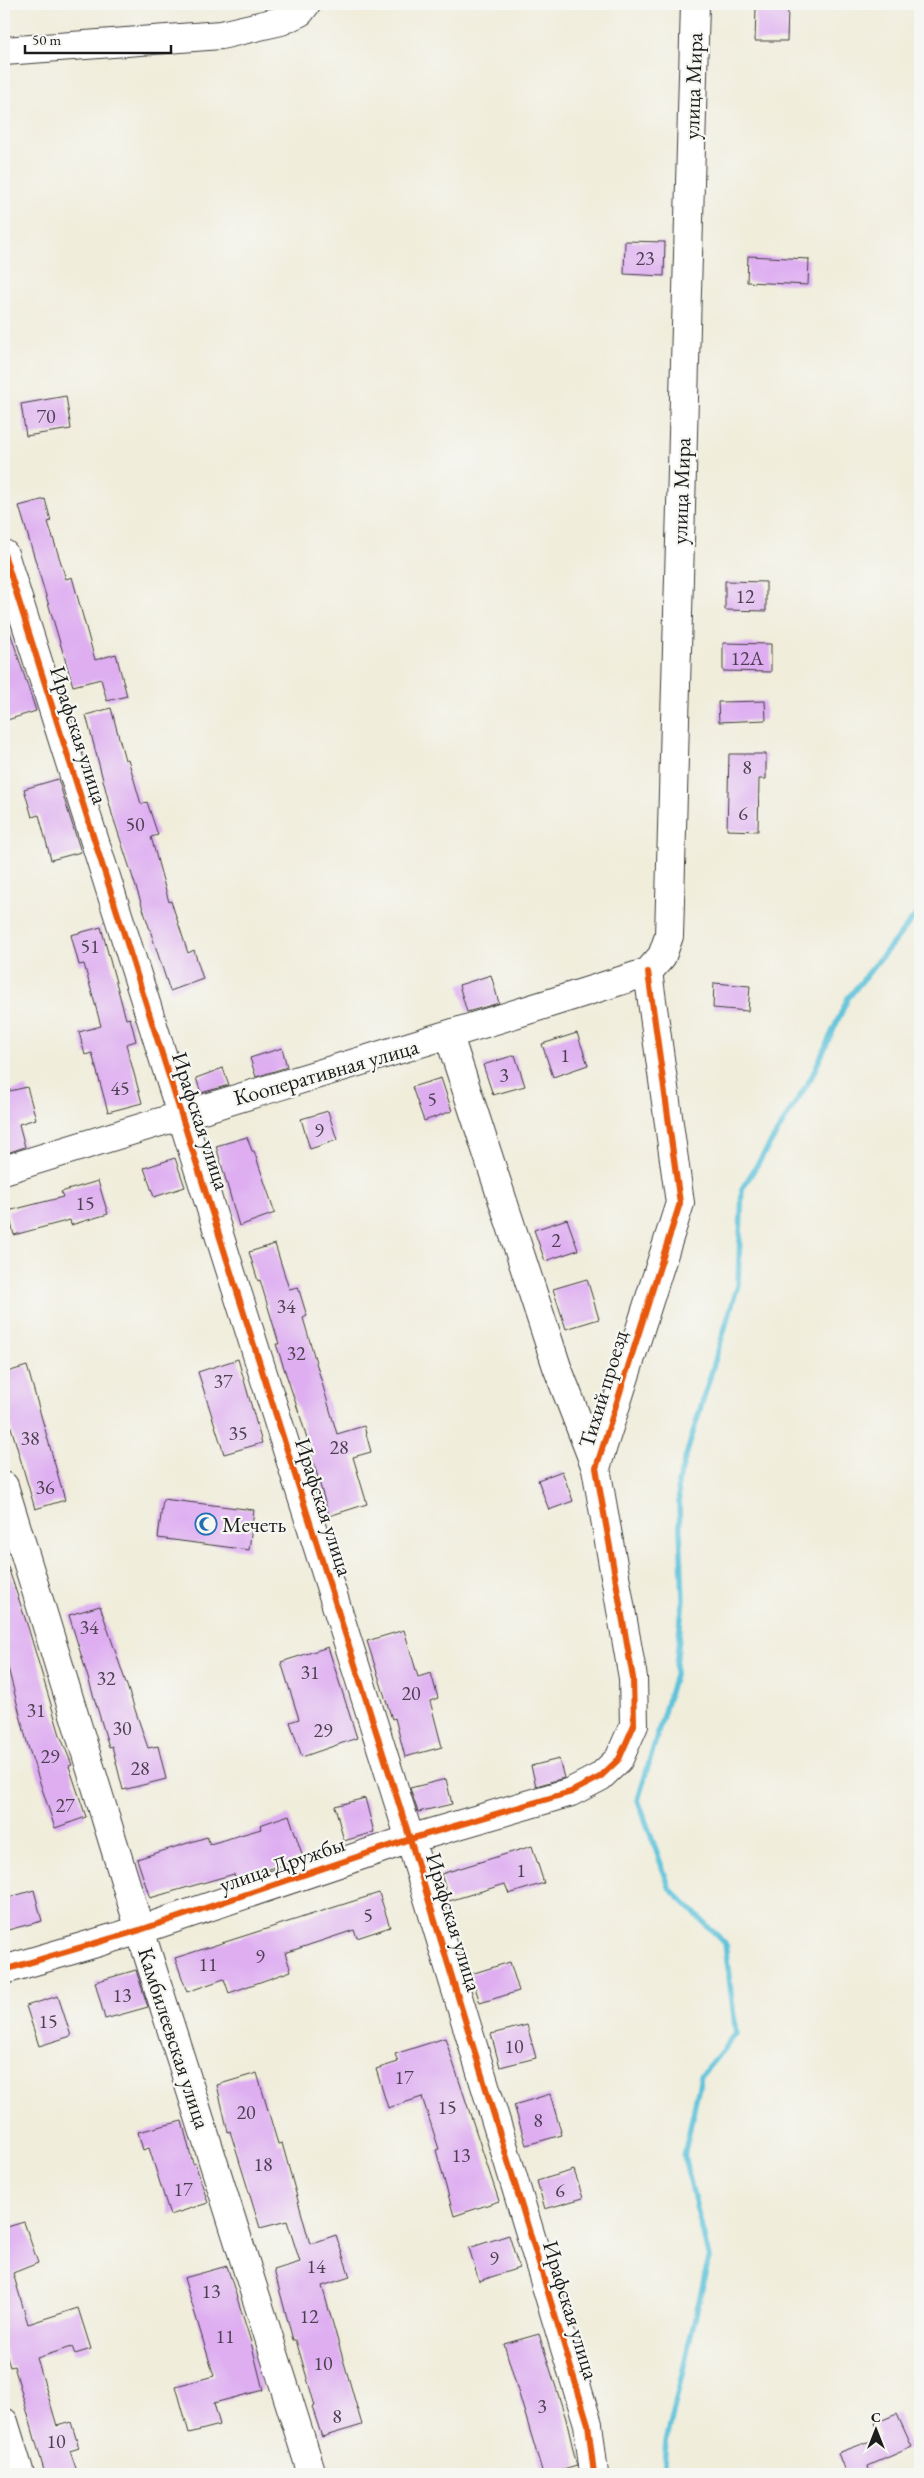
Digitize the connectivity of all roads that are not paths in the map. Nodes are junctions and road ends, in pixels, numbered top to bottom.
1 (695, 4) edge
2 (303, 8) edge
3 (4, 51) edge
4 (4, 554) edge
5 (648, 972) junction
6 (449, 1036) junction
7 (181, 1114) junction
8 (4, 1170) edge
9 (596, 1468) junction
10 (4, 1486) edge
11 (571, 1792) joint
12 (410, 1839) junction
13 (140, 1930) junction
14 (4, 1970) edge
15 (4, 2422) edge
16 (20, 2474) edge
17 (312, 2474) edge
18 (594, 2474) edge

1 - 5 street, улица Мира
2 - 3 street
4 - 7 street, Ирафская улица
5 - 6 street, Кооперативная улица
5 - 9 street, Тихий проезд
6 - 7 street, Кооперативная улица
6 - 9 street
7 - 8 street, Кооперативная улица
7 - 12 street, Ирафская улица
9 - 11 street, Тихий проезд
10 - 13 street, Камбилеевская улица
11 - 12 street, улица Дружбы
12 - 13 street, улица Дружбы
12 - 18 street, Ирафская улица
13 - 14 street, улица Дружбы
13 - 17 street, Камбилеевская улица
15 - 16 street

